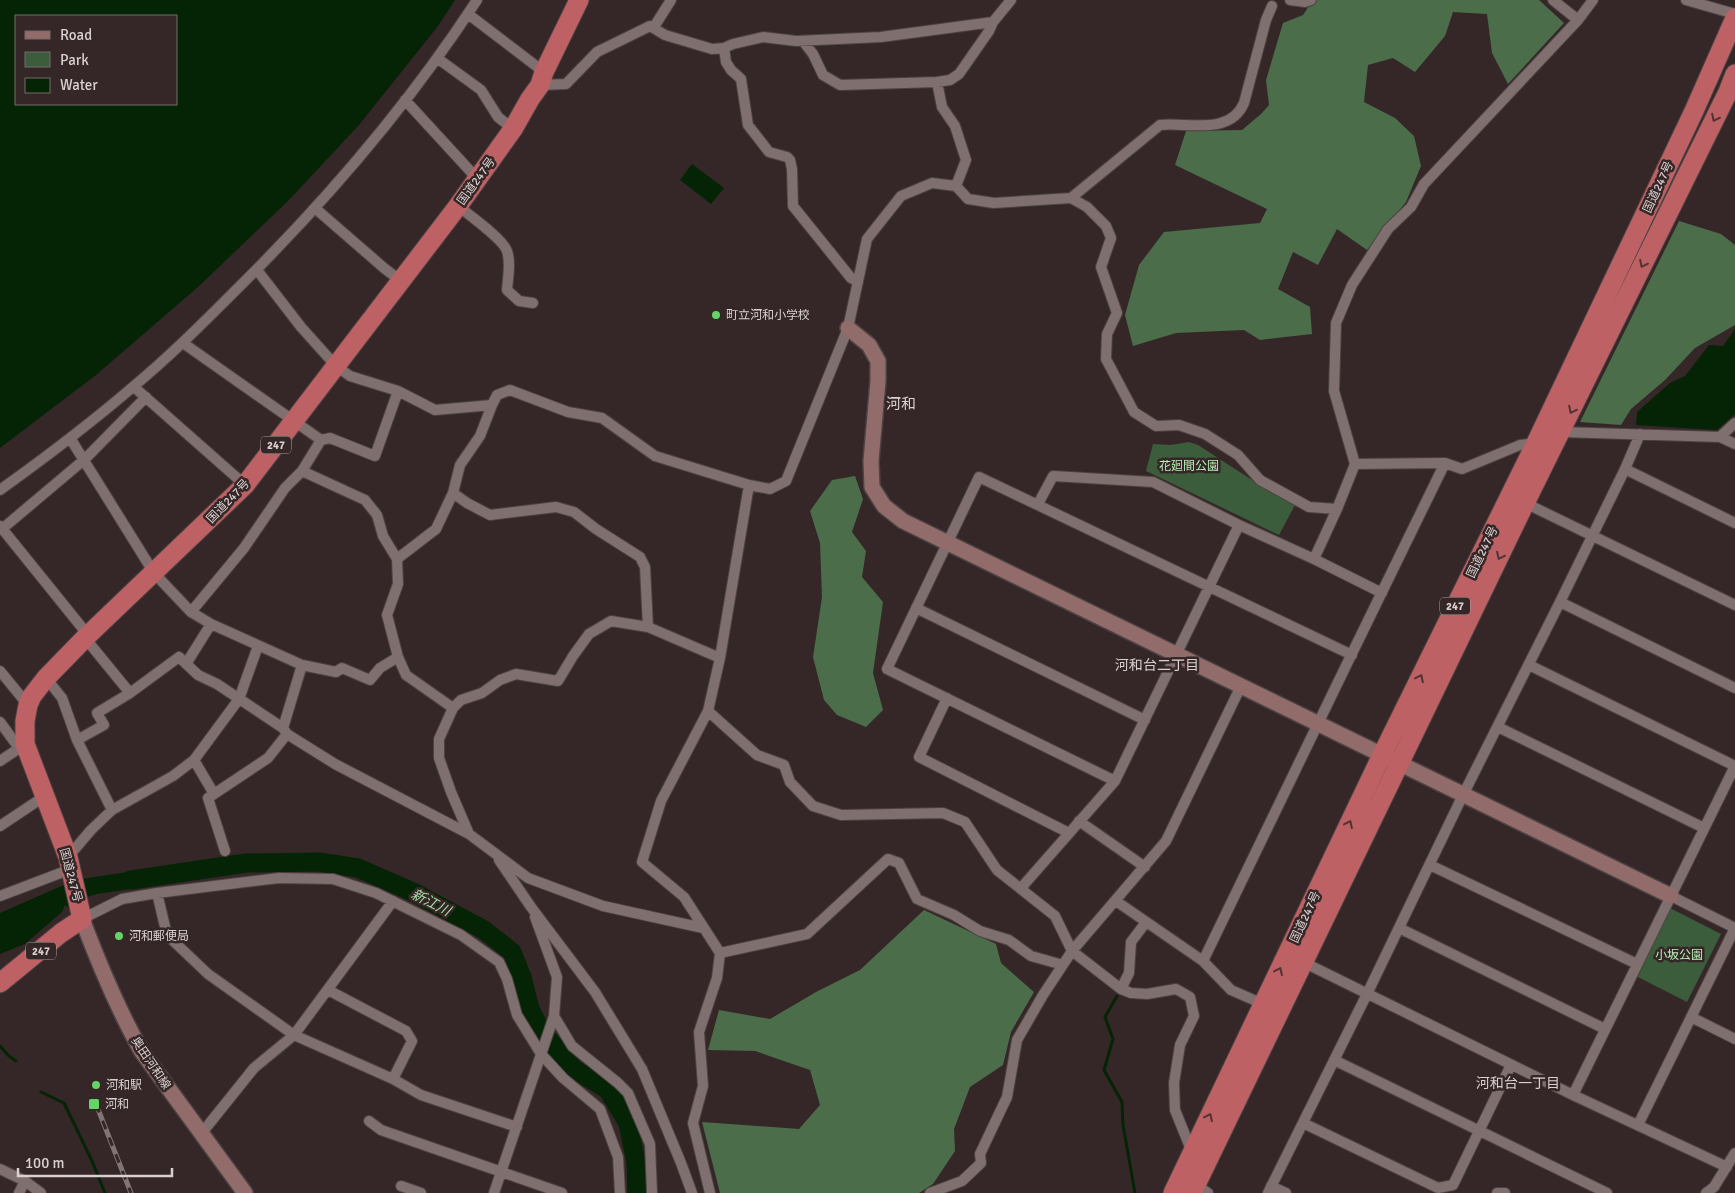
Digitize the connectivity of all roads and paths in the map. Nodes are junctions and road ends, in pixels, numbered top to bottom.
1 (477, 0) edge
2 (579, 0) edge
3 (672, 0) edge
4 (1011, 0) edge
5 (1290, 0) edge
6 (1311, 0) edge
7 (1553, 0) edge
8 (1594, 0) edge
9 (1686, 0) edge
10 (1269, 3) edge
11 (468, 14) junction
12 (1735, 14) edge
13 (1735, 18) edge
14 (1578, 20) junction
15 (992, 22) junction
16 (654, 27) junction
17 (803, 41) junction
18 (724, 48) junction
19 (436, 58) junction
20 (1735, 74) edge
21 (542, 78) junction
22 (937, 82) junction
23 (405, 100) junction
24 (513, 129) junction
25 (478, 178) junction
26 (956, 186) junction
27 (1071, 198) junction
28 (458, 206) junction
29 (316, 209) junction
30 (257, 270) junction
31 (401, 281) junction
32 (858, 282) junction
33 (533, 303) dead end
34 (848, 328) junction
35 (183, 343) junction
36 (336, 366) junction
37 (134, 387) junction
38 (398, 391) junction
39 (146, 397) junction
40 (492, 405) junction
41 (294, 422) junction
42 (1735, 423) edge
43 (1561, 432) junction
44 (1640, 434) junction
45 (1720, 437) junction
46 (70, 438) junction
47 (321, 440) junction
48 (1536, 443) junction
49 (1735, 444) edge
50 (85, 459) junction
51 (1445, 463) junction
52 (1355, 464) junction
53 (1625, 470) junction
54 (302, 471) junction
55 (245, 485) junction
56 (749, 485) junction
57 (0, 490) edge
58 (452, 493) junction
59 (1525, 503) junction
60 (1038, 504) junction
61 (1337, 509) junction
62 (1735, 523) edge
63 (1239, 525) junction
64 (1, 528) edge
65 (1592, 535) junction
66 (947, 542) junction
67 (397, 559) junction
68 (1314, 559) junction
69 (154, 573) junction
70 (1209, 587) junction
71 (1382, 593) junction
72 (1560, 602) junction
73 (1735, 605) edge
74 (916, 608) junction
75 (191, 612) junction
76 (211, 624) junction
77 (648, 627) junction
78 (86, 636) junction
79 (258, 646) junction
80 (1177, 655) junction
81 (1352, 656) junction
82 (398, 657) junction
83 (720, 658) junction
84 (186, 664) junction
85 (1529, 664) junction
86 (302, 665) junction
87 (0, 671) edge
88 (46, 678) junction
89 (1241, 686) junction
90 (1735, 688) edge
91 (130, 693) junction
92 (947, 698) junction
93 (239, 699) junction
94 (28, 705) junction
95 (453, 708) junction
96 (708, 711) junction
97 (1145, 720) junction
98 (0, 722) edge
99 (1317, 722) junction
100 (1498, 727) junction
101 (285, 731) junction
102 (77, 740) junction
103 (22, 746) junction
104 (1382, 754) junction
105 (194, 760) junction
106 (0, 761) edge
107 (1400, 764) junction
108 (1735, 766) edge
109 (1115, 780) junction
110 (214, 794) junction
111 (1463, 795) junction
112 (44, 796) junction
113 (112, 810) junction
114 (1079, 821) junction
115 (0, 826) edge
116 (1704, 828) junction
117 (1069, 833) junction
118 (469, 834) junction
119 (225, 851) dead end
120 (492, 851) junction
121 (1430, 865) junction
122 (1145, 867) junction
123 (70, 868) junction
124 (1021, 888) junction
125 (157, 893) junction
126 (0, 896) edge
127 (1671, 896) junction
128 (1116, 900) junction
129 (392, 901) junction
130 (531, 906) junction
131 (81, 913) junction
132 (1146, 922) junction
133 (703, 928) junction
134 (1399, 928) junction
135 (1735, 928) edge
136 (1072, 951) junction
137 (720, 953) junction
138 (1203, 961) junction
139 (1303, 962) junction
140 (1637, 964) junction
141 (1063, 965) junction
142 (0, 983) edge
143 (1121, 989) junction
144 (328, 990) junction
145 (1367, 994) junction
146 (1263, 1004) junction
147 (1691, 1017) junction
148 (553, 1021) junction
149 (1606, 1029) junction
150 (294, 1035) junction
151 (1735, 1039) edge
152 (541, 1054) junction
153 (1334, 1060) junction
154 (1511, 1065) junction
155 (393, 1079) junction
156 (1572, 1096) junction
157 (369, 1121) dead end
158 (1303, 1123) junction
159 (1638, 1125) junction
160 (517, 1127) junction
161 (1479, 1131) junction
162 (201, 1134) junction
163 (1192, 1152) junction
164 (1735, 1153) edge
165 (1727, 1167) junction
166 (0, 1169) edge
167 (501, 1172) junction
168 (25, 1182) junction
169 (401, 1186) dead end
170 (1199, 1190) edge
171 (1270, 1190) edge
172 (19, 1193) edge
173 (41, 1193) edge
174 (244, 1193) edge
175 (421, 1193) edge
176 (494, 1193) edge
177 (562, 1193) edge
178 (620, 1193) edge
179 (652, 1193) edge
180 (692, 1193) edge
181 (710, 1193) edge
182 (930, 1193) edge
183 (1173, 1193) edge
184 (1286, 1193) edge
185 (1497, 1193) edge
186 (1506, 1193) edge
187 (1607, 1193) edge
188 (1706, 1193) edge

1 - 11 street
2 - 21 highway, 国道247号 / 247
3 - 16 street
4 - 15 street
5 - 6 street
5 - 10 street
7 - 14 street
8 - 14 street
9 - 12 street
10 - 27 street
11 - 19 street
11 - 21 street
13 - 48 highway, 国道247号 / 247
14 - 52 street
15 - 17 street
15 - 22 street
16 - 18 street
16 - 21 street
17 - 18 street
17 - 22 street
18 - 32 street
19 - 23 street
19 - 24 street
20 -> 43 highway, 国道247号 / 247
21 - 24 highway, 国道247号 / 247
22 - 26 street
23 - 25 street
23 - 29 street
24 - 25 highway, 国道247号 / 247
25 - 28 highway, 国道247号 / 247
26 - 27 street
26 - 32 street
27 - 61 street
28 - 31 highway, 国道247号 / 247
28 - 33 street
29 - 30 street
29 - 31 street
30 - 35 street
30 - 36 street
31 - 36 highway, 国道247号 / 247
32 - 34 street
34 - 56 street
34 - 66 street
35 - 37 street
35 - 41 street
36 - 38 street
36 - 41 highway, 国道247号 / 247
37 - 39 street
37 - 46 street
38 - 40 street
38 - 47 street
39 - 50 street
39 - 55 street
40 - 56 street
40 - 58 street
41 - 47 street
41 - 55 highway, 国道247号 / 247
42 - 45 street
43 - 44 street
43 - 59 highway, 国道247号 / 247
44 - 45 street
44 - 53 street
45 - 49 street
46 - 50 street
46 - 57 street
47 - 54 street
48 - 51 street
104 -> 48 highway, 国道247号 / 247
50 - 64 street
50 - 69 street
51 - 52 street
51 - 71 street
52 - 61 street
53 - 62 street
53 - 65 street
54 - 67 street
54 - 75 street
55 - 69 highway, 国道247号 / 247
56 - 83 street
58 - 67 street
58 - 77 street
59 - 65 street
59 -> 107 highway, 国道247号 / 247
60 - 63 street
60 - 66 street
60 - 70 street
61 - 68 street
63 - 68 street
63 - 70 street
64 - 78 street
65 - 72 street
65 - 73 street
66 - 74 street
66 - 80 street
67 - 82 street
68 - 71 street
69 - 75 street
69 - 78 highway, 国道247号 / 247
70 - 80 street
70 - 81 street
71 - 81 street
72 - 85 street
72 - 90 street
74 - 92 street
74 - 97 street
75 - 76 street
76 - 79 street
76 - 84 street
77 - 83 street
77 - 95 street
78 - 88 highway, 国道247号 / 247
78 - 91 street
79 - 86 street
79 - 93 street
80 - 89 street
80 - 97 street
81 - 99 street
82 - 86 street
82 - 95 street
83 - 96 street
84 - 91 street
84 - 93 street
85 - 100 street
85 - 108 street
86 - 101 street
87 - 94 street
88 - 94 highway, 国道247号 / 247
88 - 102 street
89 - 99 street
89 - 122 street
91 - 102 street
92 - 109 street
92 - 117 street
93 - 101 street
93 - 105 street
94 - 103 highway, 国道247号 / 247
95 - 118 street
96 - 124 street
96 - 133 street
97 - 109 street
98 - 103 street
99 - 104 street
99 - 138 street
100 - 111 street
100 - 116 street
101 - 110 street
101 - 118 street
102 - 113 street
103 - 106 street
103 - 112 highway, 国道247号 / 247
104 - 107 street
146 -> 104 highway, 国道247号 / 247
105 - 110 street
105 - 113 street
107 - 111 street
107 - 139 highway, 国道247号 / 247
108 - 116 street
109 - 114 street
110 - 119 street
111 - 121 street
111 - 127 street
112 - 115 street
112 - 123 highway, 国道247号 / 247
113 - 123 street
114 - 117 street
114 - 122 street
116 - 127 street
117 - 124 street
118 - 120 street
120 - 130 street
120 - 133 street
121 - 134 street
121 - 140 street
122 - 128 street
123 - 126 street
123 - 131 highway, 国道247号 / 247
124 - 136 street
125 - 129 street
125 - 131 street
125 - 150 street
127 - 135 street
127 - 140 street
128 - 132 street
128 - 136 street
129 - 144 street
129 - 152 street
130 - 148 street
130 - 180 street
131 - 142 highway, 国道247号 / 247
131 - 162 street, 奥田河和線
132 - 138 street
132 - 143 street
133 - 137 street
134 - 145 street
134 - 149 street
135 - 147 street
136 - 141 street
136 - 143 street
137 - 141 street
137 - 181 street
138 - 146 street
139 - 145 street
139 - 170 highway, 国道247号 / 247
140 - 149 street
141 - 182 street
143 - 163 street
144 - 150 street
144 - 155 street
145 - 153 street
145 - 154 street
163 -> 146 highway, 国道247号 / 247
147 - 151 street
147 - 159 street
148 - 152 street
148 - 179 street
149 - 156 street
150 - 155 street
150 - 162 street
152 - 160 street
152 - 178 street
153 - 158 street
153 - 161 street
154 - 156 street
154 - 161 street
155 - 160 street
156 - 159 street
157 - 167 street
158 - 161 street
158 - 171 street
159 - 165 street
160 - 167 street
161 - 187 street
162 - 174 street, 奥田河和線
163 - 183 highway, 国道247号 / 247
164 - 165 street
165 - 188 street
166 - 168 street
167 - 176 street
167 - 177 street
168 - 172 street
168 - 173 street
169 - 175 street
171 - 184 street
185 - 186 street

